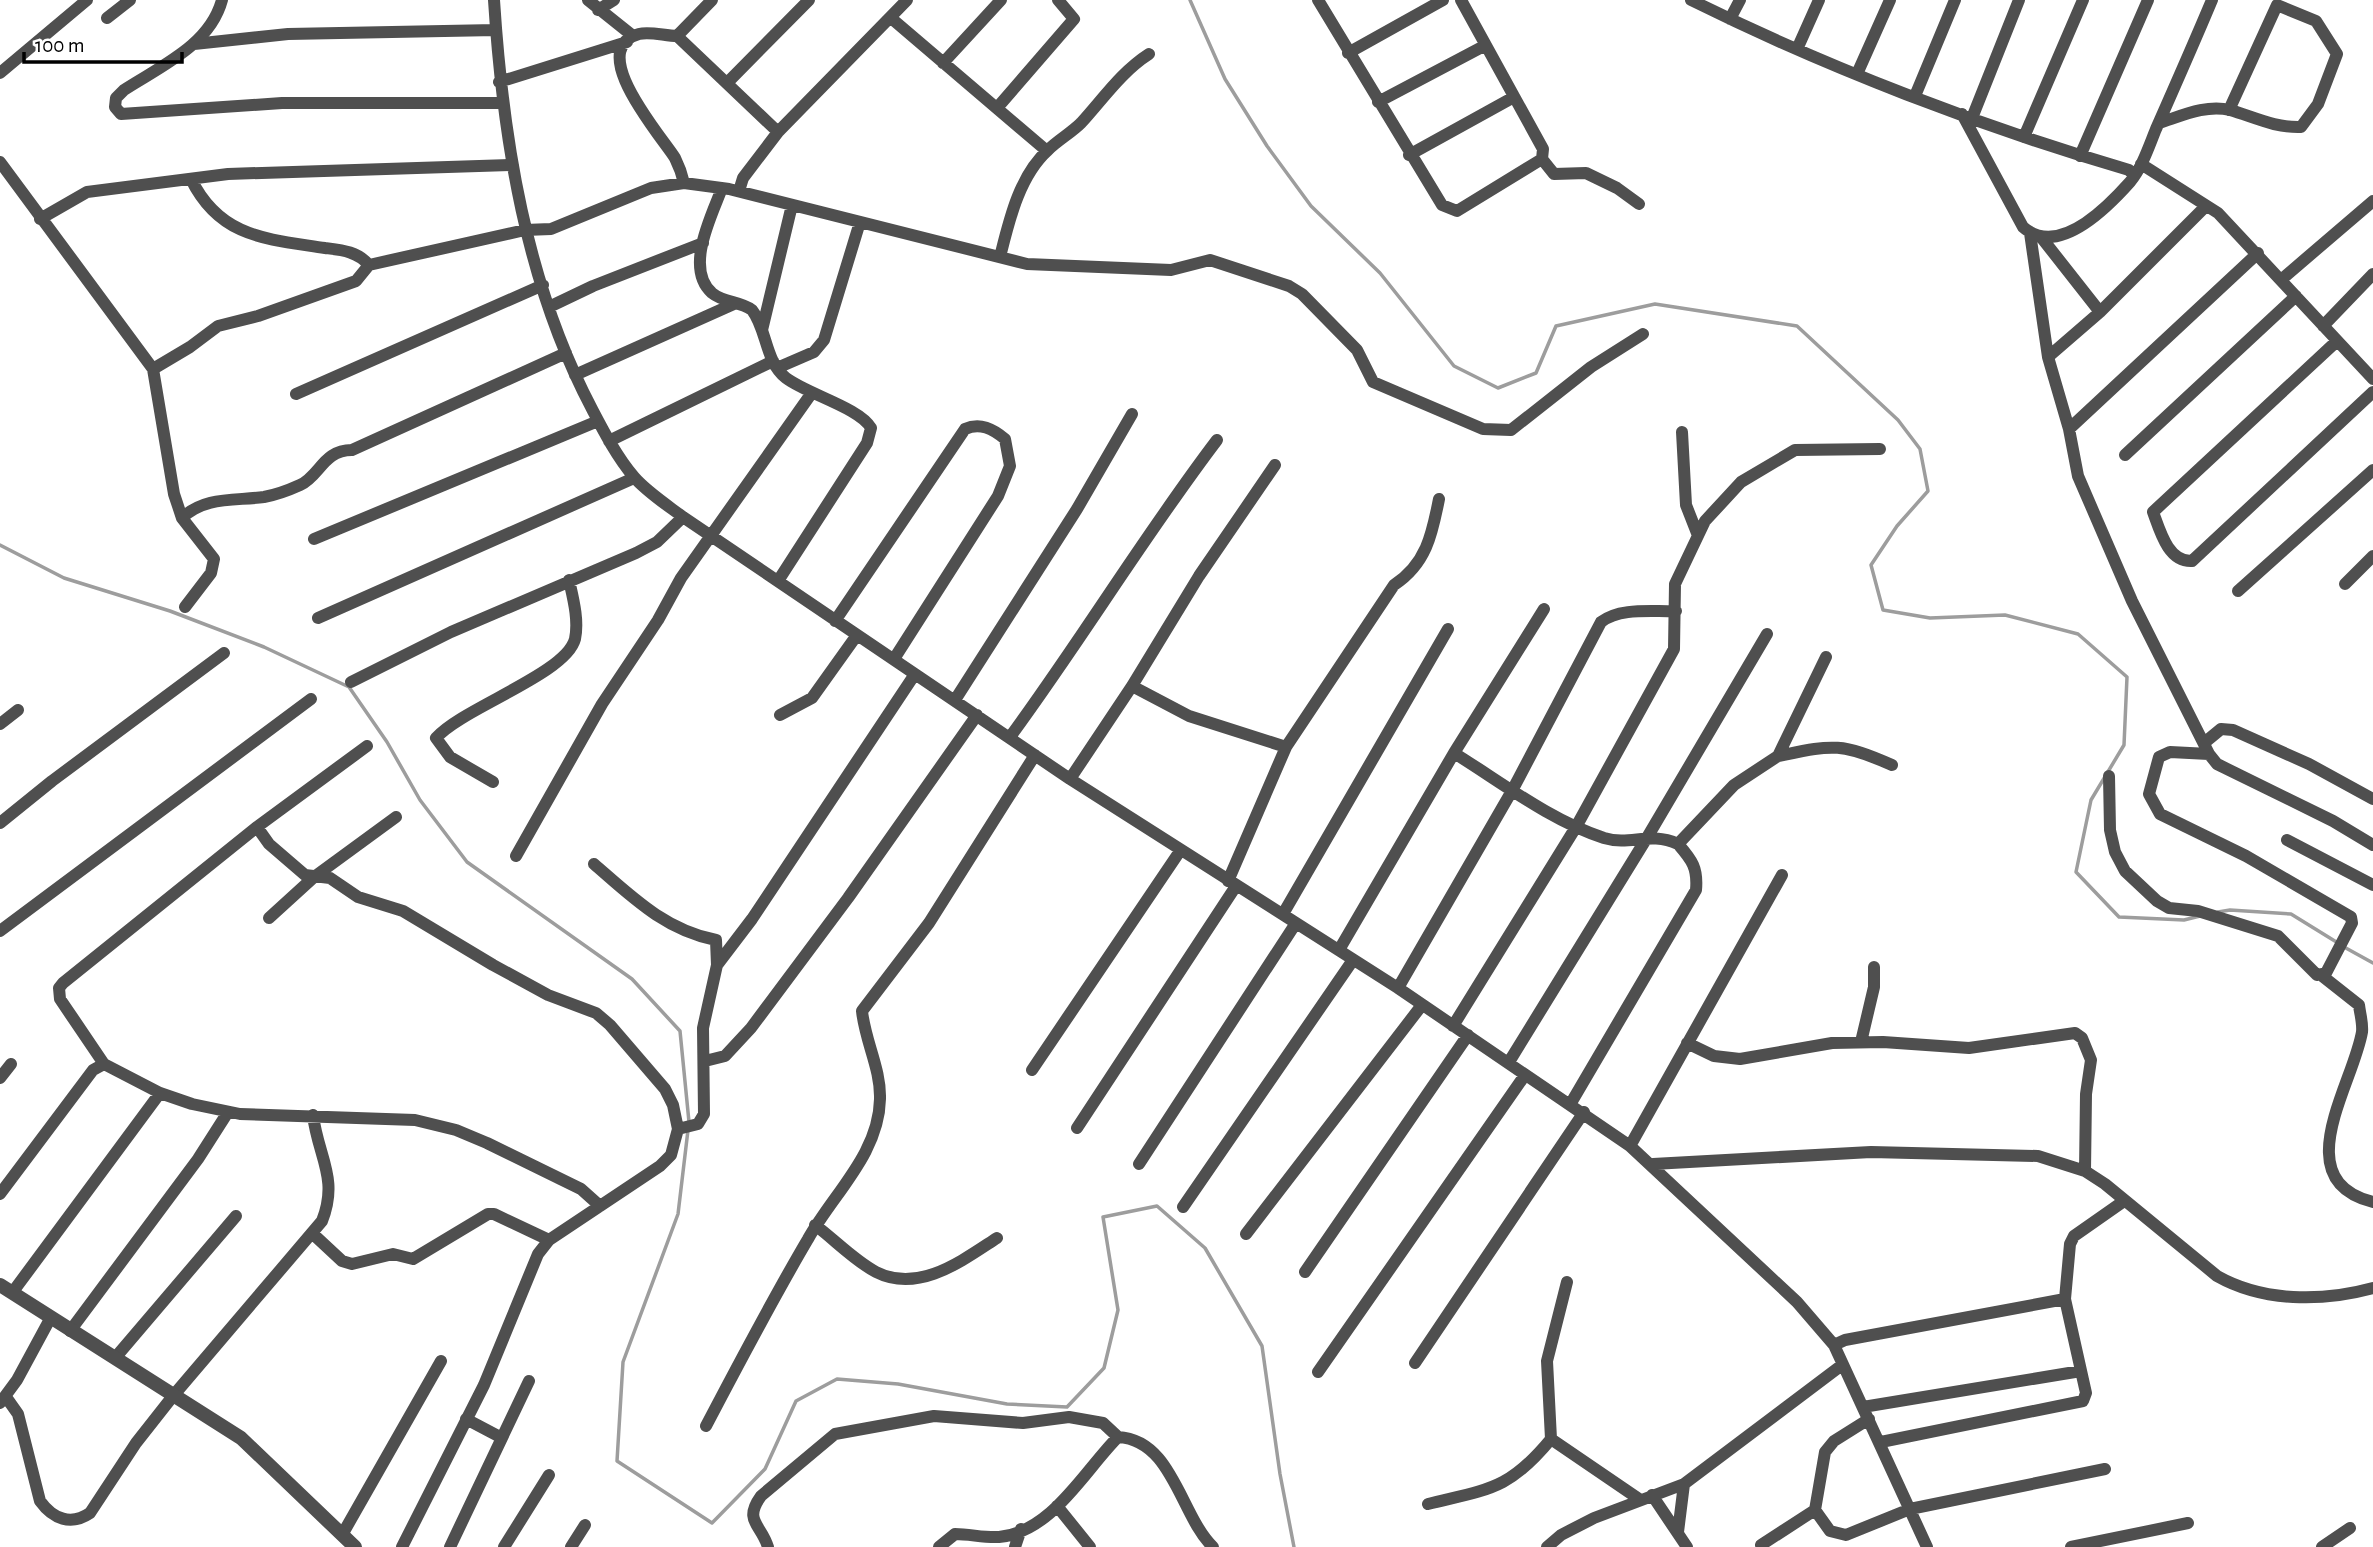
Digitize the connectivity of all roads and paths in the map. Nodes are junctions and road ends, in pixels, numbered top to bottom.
1 (87, 0) edge
2 (130, 0) edge
3 (222, 0) edge
4 (494, 0) edge
5 (588, 0) edge
6 (614, 0) edge
7 (712, 0) edge
8 (809, 0) edge
9 (907, 0) edge
10 (1001, 0) edge
11 (1058, 0) edge
12 (1318, 0) edge
13 (1443, 0) edge
14 (1461, 0) edge
15 (1691, 0) edge
16 (1740, 0) edge
17 (1819, 0) edge
18 (1890, 0) edge
19 (1955, 0) edge
20 (2019, 0) edge
21 (2083, 0) edge
22 (2148, 0) edge
23 (2212, 0) edge
24 (2278, 2) edge
25 (598, 10) junction
26 (107, 18) dead end
27 (891, 18) junction
28 (1730, 19) junction
29 (496, 30) junction
30 (677, 36) junction
31 (630, 39) junction
32 (194, 44) junction
33 (1484, 46) junction
34 (1798, 47) junction
35 (1348, 53) junction
36 (1149, 54) dead end
37 (943, 62) junction
38 (0, 74) edge
39 (1857, 74) junction
40 (499, 82) junction
41 (728, 82) junction
42 (1915, 96) junction
43 (1514, 97) junction
44 (1378, 102) junction
45 (503, 103) junction
46 (997, 108) junction
47 (2229, 110) junction
48 (1967, 116) junction
49 (2159, 124) junction
50 (778, 132) junction
51 (2025, 137) junction
52 (1047, 151) junction
53 (1409, 155) junction
54 (2080, 156) junction
55 (1542, 159) junction
56 (0, 162) edge
57 (2141, 164) junction
58 (513, 165) junction
59 (2134, 176) junction
60 (191, 179) junction
61 (684, 183) junction
62 (722, 188) junction
63 (739, 191) junction
64 (2373, 201) edge
65 (1639, 204) dead end
66 (792, 205) junction
67 (2206, 206) junction
68 (40, 219) junction
69 (860, 222) junction
70 (525, 230) junction
71 (2036, 235) junction
72 (703, 243) junction
73 (2258, 253) junction
74 (1000, 257) junction
75 (369, 265) junction
76 (2373, 274) edge
77 (2282, 279) junction
78 (543, 285) junction
79 (2296, 296) junction
80 (736, 303) junction
81 (549, 307) junction
82 (2100, 312) junction
83 (2323, 326) junction
84 (761, 332) junction
85 (1643, 334) dead end
86 (2337, 341) junction
87 (566, 353) junction
88 (2048, 357) junction
89 (775, 365) junction
90 (153, 369) junction
91 (575, 375) junction
92 (2373, 379) edge
93 (2373, 392) edge
94 (296, 394) dead end
95 (811, 394) junction
96 (1132, 414) dead end
97 (598, 421) junction
98 (2069, 429) junction
99 (1682, 432) dead end
100 (1217, 440) dead end
101 (609, 441) junction
102 (1880, 449) dead end
103 (2125, 455) dead end
104 (1275, 465) dead end
105 (2373, 470) edge
106 (635, 478) junction
107 (1439, 499) dead end
108 (683, 517) junction
109 (182, 518) junction
110 (1698, 533) junction
111 (711, 536) junction
112 (314, 539) dead end
113 (2373, 556) edge
114 (569, 580) junction
115 (778, 582) junction
116 (2345, 583) dead end
117 (2238, 591) dead end
118 (185, 607) dead end
119 (1544, 609) dead end
120 (1676, 611) junction
121 (318, 618) dead end
122 (835, 621) junction
123 (1448, 629) dead end
124 (1767, 634) dead end
125 (857, 635) junction
126 (224, 653) dead end
127 (1826, 657) dead end
128 (894, 659) junction
129 (915, 674) junction
130 (351, 682) dead end
131 (1132, 686) junction
132 (311, 699) dead end
133 (955, 700) junction
134 (18, 710) dead end
135 (780, 715) dead end
136 (977, 715) junction
137 (0, 724) edge
138 (1010, 737) junction
139 (367, 746) dead end
140 (1286, 747) junction
141 (2206, 748) junction
142 (1454, 753) junction
143 (1035, 755) junction
144 (1778, 756) junction
145 (1892, 765) dead end
146 (2109, 776) dead end
147 (1070, 779) junction
148 (493, 782) dead end
149 (1513, 789) junction
150 (2373, 799) edge
151 (396, 817) dead end
152 (0, 823) edge
153 (257, 827) junction
154 (1576, 827) junction
155 (1648, 836) junction
156 (2287, 840) dead end
157 (1678, 844) junction
158 (2373, 845) edge
159 (1180, 850) junction
160 (516, 856) dead end
161 (594, 864) dead end
162 (1782, 875) dead end
163 (313, 877) junction
164 (1232, 884) junction
165 (2373, 885) edge
166 (1283, 914) junction
167 (269, 918) dead end
168 (1296, 923) junction
169 (0, 931) edge
170 (1339, 950) junction
171 (1353, 960) junction
172 (717, 965) junction
173 (1874, 967) dead end
174 (2324, 974) junction
175 (1398, 988) junction
176 (1422, 1005) junction
177 (1453, 1026) junction
178 (1468, 1035) junction
179 (1861, 1042) junction
180 (1687, 1043) junction
181 (705, 1061) junction
182 (1509, 1062) junction
183 (11, 1063) dead end
184 (104, 1064) junction
185 (1032, 1070) dead end
186 (1525, 1075) junction
187 (0, 1078) edge
188 (160, 1093) junction
189 (1571, 1103) junction
190 (228, 1112) junction
191 (1584, 1112) junction
192 (313, 1115) junction
193 (1077, 1128) dead end
194 (678, 1129) junction
195 (1630, 1146) junction
196 (1139, 1164) dead end
197 (1653, 1164) junction
198 (2085, 1171) junction
199 (0, 1194) edge
200 (2124, 1200) junction
201 (2373, 1202) edge
202 (600, 1206) junction
203 (1183, 1207) dead end
204 (236, 1216) dead end
205 (816, 1225) junction
206 (313, 1234) junction
207 (1246, 1234) dead end
208 (998, 1238) dead end
209 (549, 1240) junction
210 (1305, 1272) dead end
211 (1567, 1282) dead end
212 (2373, 1287) edge
213 (6, 1289) edge
214 (2065, 1299) junction
215 (50, 1319) junction
216 (70, 1331) junction
217 (1834, 1345) junction
218 (115, 1358) junction
219 (441, 1361) dead end
220 (1415, 1363) dead end
221 (1842, 1365) junction
222 (2081, 1371) junction
223 (1318, 1372) dead end
224 (529, 1381) dead end
225 (173, 1396) junction
226 (3, 1400) edge
227 (1866, 1413) junction
228 (466, 1419) junction
229 (706, 1426) dead end
230 (1118, 1437) junction
231 (502, 1438) junction
232 (1551, 1439) junction
233 (1881, 1442) junction
234 (2105, 1469) dead end
235 (549, 1475) dead end
236 (1684, 1484) junction
237 (1646, 1497) junction
238 (1428, 1504) dead end
239 (1057, 1506) junction
240 (1910, 1509) junction
241 (1815, 1510) junction
242 (2188, 1523) dead end
243 (585, 1525) dead end
244 (2350, 1528) dead end
245 (1021, 1529) junction
246 (1678, 1532) junction
247 (342, 1535) junction
248 (1760, 1545) dead end
249 (1088, 1546) edge
250 (355, 1547) edge
251 (402, 1547) edge
252 (450, 1547) edge
253 (504, 1547) edge
254 (571, 1547) edge
255 (768, 1547) edge
256 (939, 1547) edge
257 (1015, 1547) edge
258 (1213, 1547) edge
259 (1546, 1547) edge
260 (1687, 1547) edge
261 (1927, 1547) edge
262 (2071, 1547) edge
263 (2322, 1547) edge

1 - 38 street
2 - 26 street
3 - 32 street
4 - 29 street
5 - 25 street
6 - 25 street
7 - 30 street
8 - 41 street
9 - 27 street
10 - 37 street
11 - 46 street
12 - 35 street
13 - 35 street
14 - 33 street
15 - 28 street
16 - 28 street
17 - 34 street
18 - 39 street
19 - 42 street
20 - 48 street
21 - 51 street
22 - 54 street
23 - 49 street
24 - 47 street
24 - 47 street
25 - 31 street
27 - 37 street
27 - 50 street
28 - 34 street
29 - 32 street
29 - 40 street
30 - 31 street
30 - 41 street
31 - 40 street
31 - 61 street
32 - 45 street
33 - 43 street
33 - 44 street
34 - 39 street
35 - 44 street
36 - 52 street
37 - 46 street
39 - 42 street
40 - 45 street
41 - 50 street
42 - 48 street
43 - 53 street
43 - 55 street
44 - 53 street
45 - 58 street
46 - 52 street
47 - 49 street
48 - 51 street
48 - 71 street
49 - 57 street
50 - 63 street
51 - 54 street
52 - 74 street
53 - 55 street
54 - 59 street
55 - 65 street
56 - 68 street
57 - 59 street
57 - 67 street
58 - 60 street
58 - 70 street
59 - 71 street
60 - 68 street
60 - 75 street
61 - 62 street
61 - 70 street
62 - 63 street
62 - 72 street
63 - 66 street
64 - 77 street
66 - 69 street
66 - 84 street
67 - 73 street
67 - 82 street
68 - 90 street
69 - 74 street
69 - 89 street
70 - 75 street
70 - 78 street
71 - 82 street
71 - 88 street
72 - 80 street
72 - 81 street
73 - 77 street
73 - 98 street
74 - 85 street
75 - 90 street
76 - 83 street
77 - 79 street
78 - 81 street
78 - 94 street
79 - 83 street
79 - 103 street
80 - 84 street
80 - 91 street
81 - 87 street
82 - 88 street
83 - 86 street
84 - 89 street
86 - 92 street
86 - 93 street
87 - 91 street
87 - 109 street
88 - 98 street
89 - 95 street
89 - 101 street
90 - 109 street
91 - 97 street
95 - 111 street
95 - 115 street
96 - 133 street
97 - 101 street
97 - 112 street
98 - 141 street
99 - 110 street
100 - 138 street
101 - 106 street
102 - 110 street
104 - 131 street
105 - 117 street
106 - 108 street
106 - 121 street
107 - 140 street
108 - 111 street
108 - 114 street
109 - 118 street
110 - 120 street
111 - 115 street
111 - 160 street
113 - 116 street
114 - 130 street
114 - 148 street
115 - 122 street
119 - 142 street
120 - 149 street
120 - 154 street
122 - 125 street
122 - 128 street
123 - 166 street
124 - 155 street
125 - 128 street
125 - 135 street
126 - 152 street
127 - 144 street
128 - 129 street
129 - 133 street
129 - 172 street
131 - 140 street
131 - 147 street
132 - 169 street
133 - 136 street
134 - 137 street
136 - 138 street
136 - 181 street
138 - 143 street
139 - 153 street
140 - 164 street
141 - 150 street
141 - 158 street
141 - 174 street
142 - 149 street
142 - 170 street
143 - 147 street
143 - 205 street
144 - 145 street
144 - 157 street
146 - 174 street
147 - 159 street
149 - 154 street
149 - 175 street
151 - 163 street
153 - 163 street
153 - 184 street
154 - 155 street
154 - 177 street
155 - 157 street
155 - 182 street
156 - 165 street
157 - 189 street
159 - 164 street
159 - 185 street
161 - 172 street
162 - 180 street
163 - 167 street
163 - 194 street
164 - 166 street
164 - 193 street
166 - 168 street
168 - 170 street
168 - 196 street
170 - 171 street
171 - 175 street
171 - 203 street
172 - 181 street
173 - 179 street
174 - 201 street
175 - 176 street
176 - 177 street
176 - 207 street
177 - 178 street
178 - 182 street
178 - 210 street
179 - 180 street
179 - 198 street
180 - 195 street
181 - 194 street
182 - 186 street
183 - 187 street
184 - 188 street
184 - 199 street
186 - 189 street
186 - 223 street
188 - 190 street
188 - 213 street
189 - 191 street
190 - 192 street
190 - 216 street
191 - 195 street
191 - 220 street
192 - 202 street
192 - 206 street
194 - 202 street
195 - 197 street
197 - 198 street
197 - 217 street
198 - 200 street
200 - 212 street
200 - 214 street
202 - 209 street
204 - 218 street
205 - 208 street
205 - 229 street
206 - 209 street
206 - 225 street
209 - 228 street
211 - 232 street
213 - 215 street
214 - 217 street
214 - 222 street
215 - 216 street
215 - 226 street
216 - 218 street
217 - 221 street
218 - 225 street
219 - 247 street
221 - 227 street
221 - 236 street
222 - 227 street
222 - 233 street
224 - 231 street
225 - 226 street
225 - 247 street
227 - 233 street
227 - 241 street
228 - 231 street
228 - 251 street
230 - 239 street
230 - 255 street
230 - 258 street
231 - 252 street
232 - 237 street
232 - 238 street
233 - 240 street
234 - 240 street
235 - 253 street
236 - 237 street
236 - 246 street
237 - 246 street
237 - 259 street
239 - 245 street
239 - 249 street
240 - 241 street
240 - 261 street
241 - 248 street
242 - 262 street
243 - 254 street
244 - 263 street
245 - 256 street
245 - 257 street
246 - 260 street
247 - 250 street

